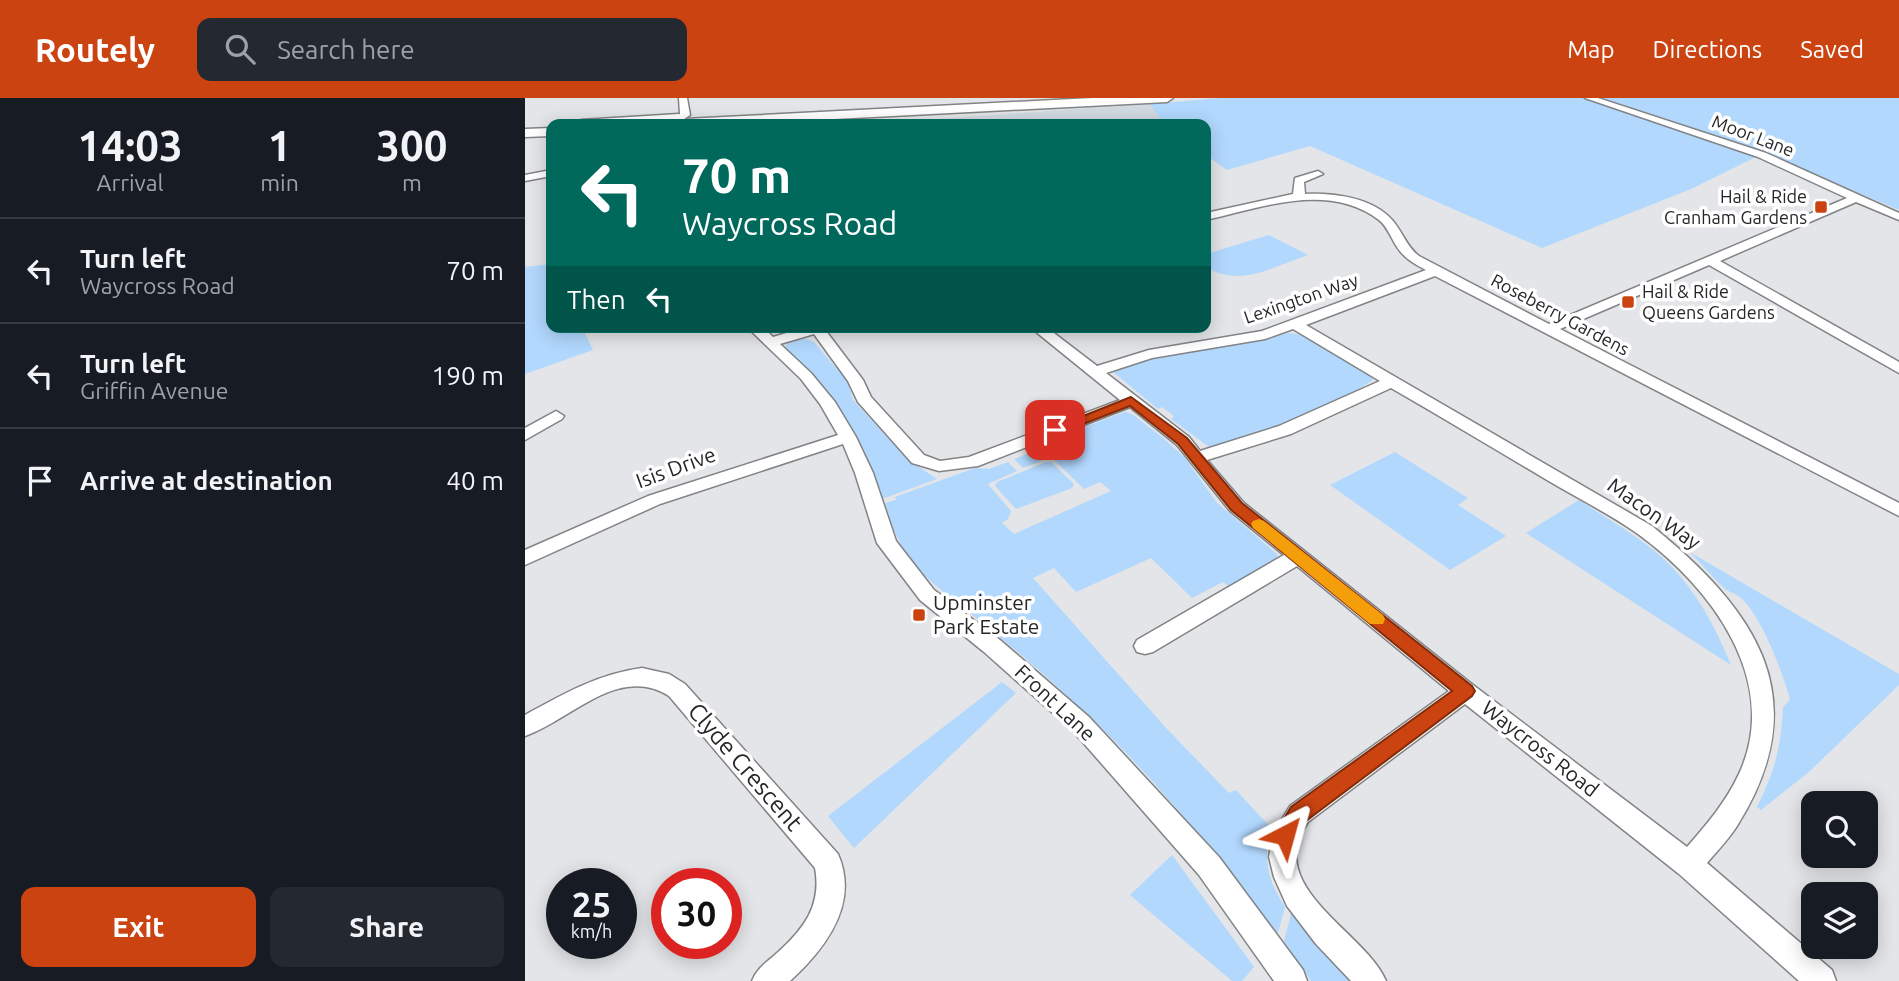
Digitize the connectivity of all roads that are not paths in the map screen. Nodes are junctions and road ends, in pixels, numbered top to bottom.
1 (683, 98) edge
2 (1077, 98) edge
3 (1167, 98) edge
4 (1590, 98) edge
5 (681, 118) junction
6 (664, 119) edge
7 (763, 119) edge
8 (546, 129) edge
9 (525, 131) edge
10 (546, 174) edge
11 (1318, 174) dead end
12 (525, 178) edge
13 (1299, 197) junction
14 (1856, 198) junction
15 (1211, 216) edge
16 (1899, 218) edge
17 (1709, 260) junction
18 (1436, 271) junction
19 (1296, 325) junction
20 (1547, 330) junction
21 (823, 333) edge
22 (1045, 333) edge
23 (762, 335) edge
24 (1899, 368) edge
25 (1095, 372) junction
26 (1393, 381) junction
27 (1131, 401) junction
28 (556, 416) dead end
29 (525, 435) edge
30 (848, 437) junction
31 (1198, 457) junction
32 (1899, 510) edge
33 (1298, 556) junction
34 (525, 557) edge
35 (1145, 646) dead end
36 (1465, 691) junction
37 (525, 726) edge
38 (1689, 865) junction
39 (767, 981) edge
40 (1292, 981) edge
41 (1371, 981) edge
42 (1821, 981) edge

1 - 5 street
2 - 5 highway
3 - 7 highway
4 - 14 street, Moor Lane
5 - 6 highway
8 - 9 highway
10 - 12 street
11 - 13 street
13 - 15 street, Roseberry Gardens
13 - 18 street, Roseberry Gardens
14 - 16 street, Moor Lane
14 - 17 street
17 - 20 street
17 - 24 street
18 - 19 street, Lexington Way
18 - 20 street, Roseberry Gardens
19 - 25 street, Lexington Way
19 - 26 street, Macon Way
20 - 32 street, Roseberry Gardens
21 - 27 street
22 - 25 street, Waycross Road
23 - 30 street, Front Lane
25 - 27 street, Waycross Road
26 - 31 street
26 - 38 street, Macon Way
27 - 31 street, Waycross Road
28 - 29 street
30 - 34 street, Isis Drive
30 - 40 street, Front Lane
31 - 33 street, Waycross Road
33 - 35 street
33 - 36 street, Waycross Road
36 - 38 street, Waycross Road
36 - 41 street
37 - 39 street, Clyde Crescent
38 - 42 street, Waycross Road

